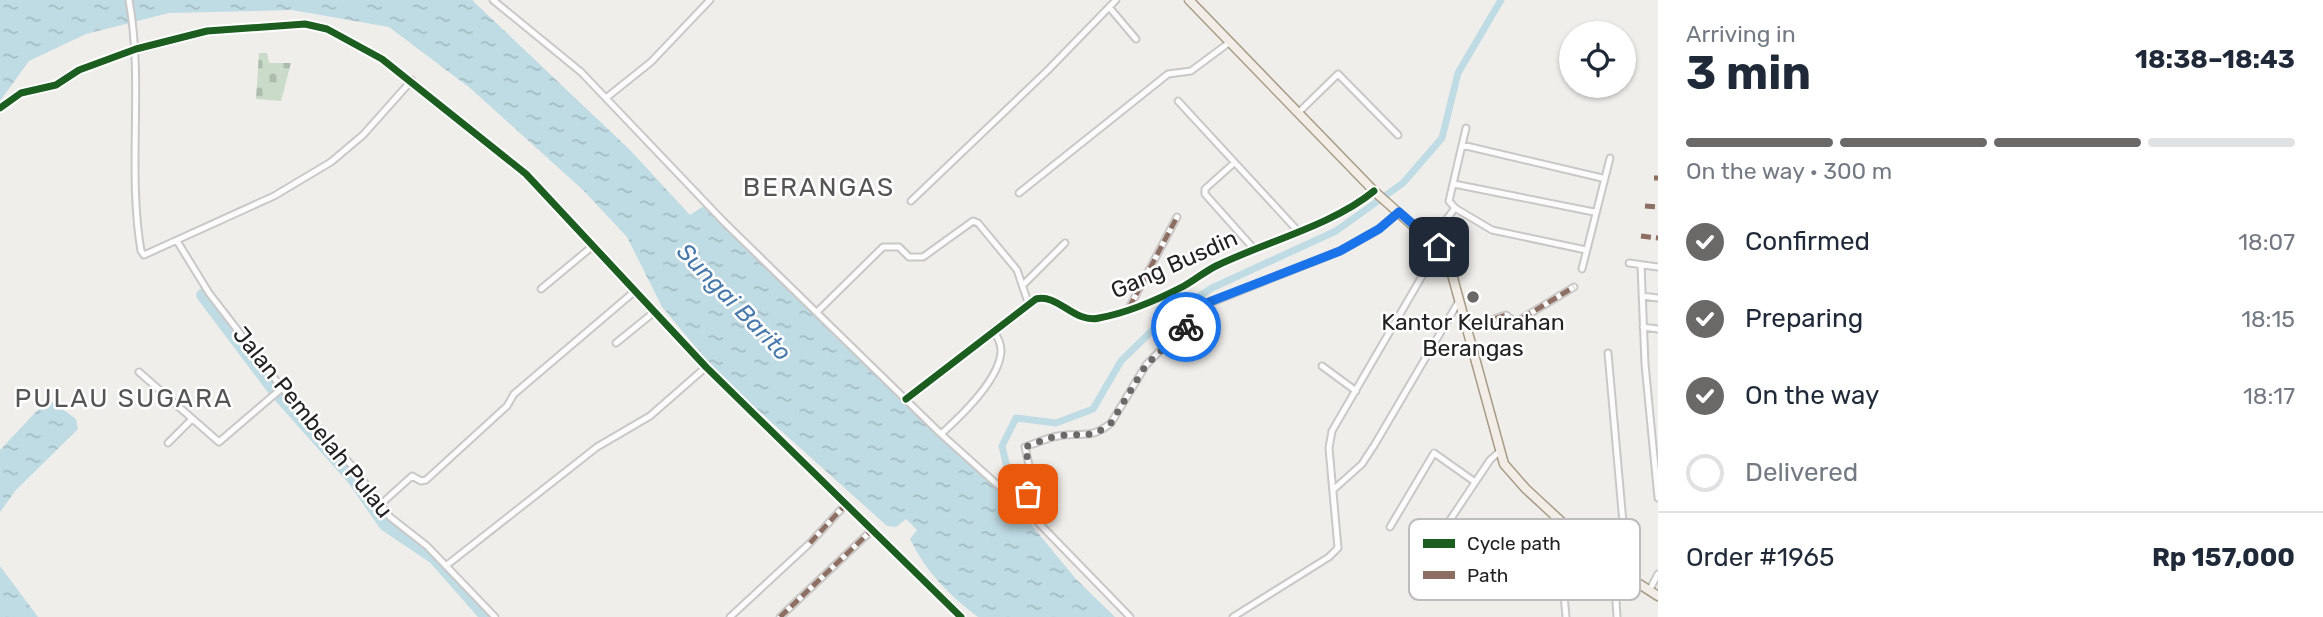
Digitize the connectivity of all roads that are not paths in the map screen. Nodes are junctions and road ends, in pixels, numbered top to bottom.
1 (129, 0) edge
2 (493, 0) edge
3 (710, 0) edge
4 (1116, 0) edge
5 (1189, 0) edge
6 (1109, 7) junction
7 (1136, 39) dead end
8 (1230, 42) junction
9 (136, 49) junction
10 (412, 80) junction
11 (606, 98) junction
12 (1178, 101) dead end
13 (0, 108) edge
14 (1298, 113) junction
15 (1466, 128) dead end
16 (1398, 135) dead end
17 (1462, 145) junction
18 (1610, 159) dead end
19 (1234, 163) junction
20 (1602, 178) junction
21 (1454, 184) junction
22 (1019, 193) dead end
23 (1376, 193) junction
24 (911, 201) dead end
25 (1455, 208) junction
26 (1396, 210) junction
27 (1594, 212) junction
28 (1177, 217) dead end
29 (1297, 230) junction
30 (1431, 240) junction
31 (177, 241) junction
32 (1065, 243) dead end
33 (594, 245) junction
34 (1439, 247) junction
35 (1254, 249) junction
36 (1586, 250) junction
37 (1629, 263) dead end
38 (1641, 265) junction
39 (1658, 267) edge
40 (1582, 269) dead end
41 (1023, 285) junction
42 (1574, 287) dead end
43 (541, 289) dead end
44 (635, 291) junction
45 (1642, 296) junction
46 (1658, 298) edge
47 (1459, 301) junction
48 (1028, 302) junction
49 (1129, 308) junction
50 (818, 311) junction
51 (653, 313) junction
52 (1643, 327) junction
53 (1466, 328) junction
54 (1658, 328) edge
55 (993, 330) junction
56 (616, 343) dead end
57 (1608, 353) dead end
58 (1322, 366) dead end
59 (706, 367) junction
60 (139, 372) dead end
61 (280, 390) junction
62 (1356, 391) junction
63 (1648, 396) junction
64 (1658, 396) edge
65 (906, 399) junction
66 (191, 420) junction
67 (1655, 432) edge
68 (941, 434) junction
69 (167, 443) dead end
70 (1499, 452) junction
71 (1656, 463) edge
72 (1475, 482) junction
73 (1333, 489) junction
74 (1658, 498) edge
75 (846, 504) junction
76 (380, 505) junction
77 (1028, 513) junction
78 (1451, 519) edge
79 (1560, 519) edge
80 (1623, 519) edge
81 (1390, 527) dead end
82 (872, 530) junction
83 (447, 565) junction
84 (1658, 574) edge
85 (1640, 585) edge
86 (1649, 591) junction
87 (1658, 596) edge
88 (495, 617) edge
89 (730, 617) edge
90 (780, 617) edge
91 (961, 617) edge
92 (1130, 617) edge
93 (1233, 617) edge

1 - 9 street
2 - 11 street
3 - 11 street
4 - 6 street
5 - 8 main road
6 - 7 street
6 - 24 street
8 - 14 main road
8 - 22 street
9 - 10 street
9 - 13 street
9 - 31 street
10 - 31 street
10 - 33 street
11 - 50 street
12 - 19 street
14 - 16 street
14 - 23 main road
15 - 17 street
17 - 20 street
17 - 21 street
18 - 20 street
19 - 29 street
19 - 35 street
20 - 27 street
21 - 25 street
21 - 27 street
23 - 26 main road
23 - 29 street, Gang Busdin
25 - 30 street
25 - 36 street
26 - 30 main road
26 - 77 street
27 - 36 street
28 - 49 street
29 - 35 street, Gang Busdin
30 - 34 main road
31 - 61 street, Jalan Pembelah Pulau
32 - 41 street
33 - 43 street
33 - 44 street
34 - 47 main road
34 - 62 street
35 - 49 street, Gang Busdin
36 - 40 street
37 - 38 street
38 - 39 street
38 - 45 street
41 - 48 street
41 - 50 street
42 - 53 street
44 - 51 street
44 - 76 street
45 - 46 street
45 - 52 street
47 - 53 main road
47 - 73 street
48 - 49 street, Gang Busdin
48 - 55 street
50 - 65 street
51 - 56 street
51 - 59 street
52 - 54 street
52 - 63 street
53 - 70 main road
55 - 65 street
55 - 68 street
57 - 80 street
58 - 62 street
59 - 75 street
59 - 83 street
60 - 66 street
61 - 66 street
61 - 76 street, Jalan Pembelah Pulau
62 - 73 street
63 - 64 street
63 - 67 street
65 - 68 street
66 - 69 street
67 - 71 street
68 - 77 street
70 - 72 street
70 - 79 main road
71 - 74 street
72 - 78 street
72 - 81 street
73 - 93 street
75 - 82 street
75 - 89 street
76 - 83 street, Jalan Pembelah Pulau
77 - 92 street
82 - 90 street
82 - 91 street
83 - 88 street, Jalan Pembelah Pulau
84 - 86 street
85 - 86 main road
86 - 87 main road

